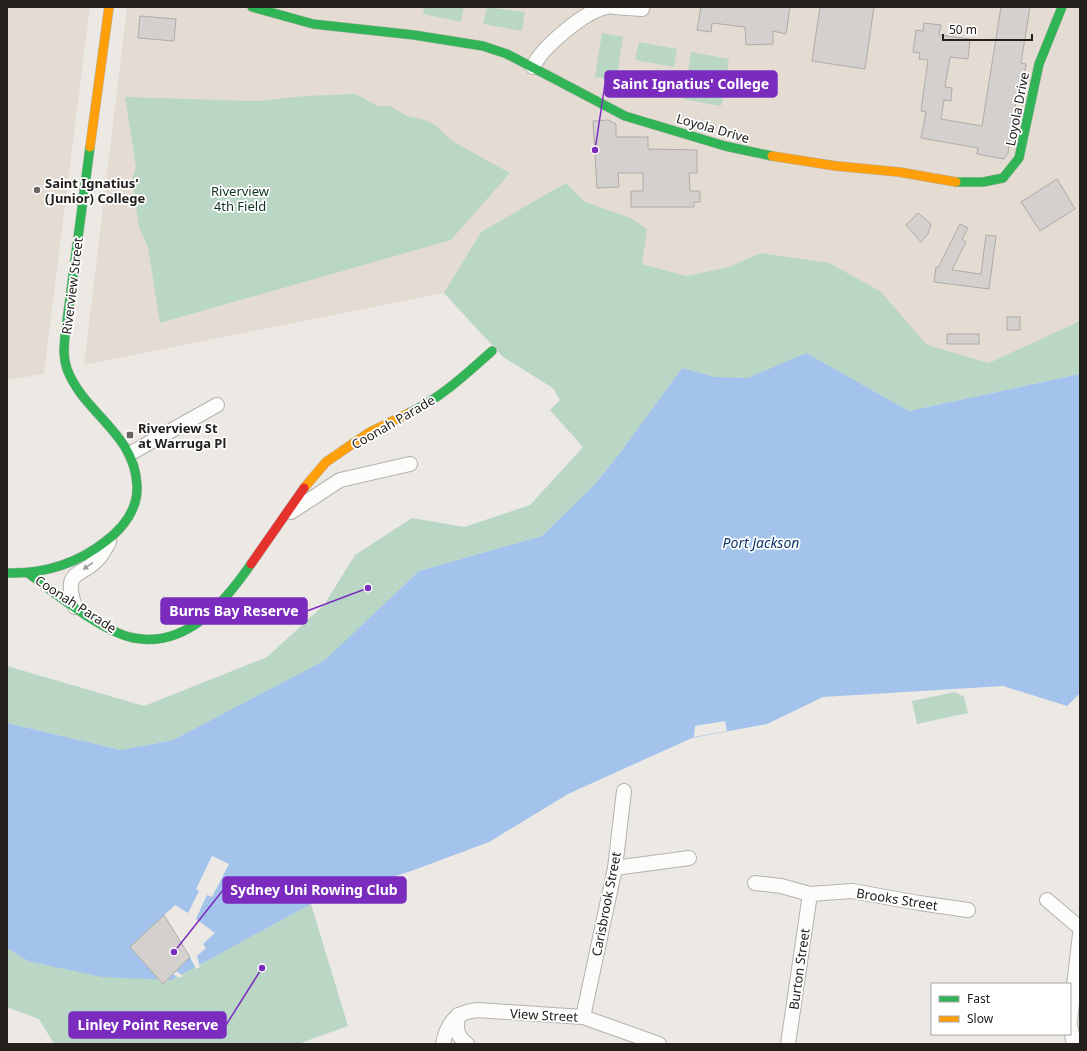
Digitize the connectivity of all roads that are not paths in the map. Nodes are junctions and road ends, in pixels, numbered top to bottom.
1 (109, 7) edge
2 (252, 7) edge
3 (607, 7) edge
4 (614, 7) edge
5 (1062, 7) edge
6 (642, 9) dead end
7 (533, 67) junction
8 (492, 351) dead end
9 (218, 405) dead end
10 (131, 453) junction
11 (410, 464) dead end
12 (284, 517) junction
13 (113, 537) junction
14 (7, 573) edge
15 (28, 573) junction
16 (75, 607) junction
17 (624, 791) dead end
18 (689, 858) dead end
19 (615, 868) junction
20 (755, 883) dead end
21 (810, 894) junction
22 (1047, 900) dead end
23 (968, 910) dead end
24 (1080, 928) edge
25 (1080, 934) edge
26 (1071, 1012) edge
27 (458, 1015) junction
28 (583, 1017) junction
29 (1071, 1030) edge
30 (443, 1044) edge
31 (467, 1044) edge
32 (659, 1044) edge
33 (788, 1044) edge
34 (1074, 1044) edge

1 - 10 street, Riverview Street
2 - 7 street, Loyola Drive
3 - 7 street
4 - 6 street
5 - 7 street, Loyola Drive
8 - 12 street, Coonah Parade
9 - 10 street
10 - 13 street, Riverview Street
11 - 12 street, Coonah Parade
12 - 16 street, Coonah Parade
13 - 15 street, Riverview Street
13 -> 16 street, Riverview Street
14 - 15 street, Riverview Street
15 - 16 street, Coonah Parade
17 - 19 street, Carisbrook Street
18 - 19 street
19 - 28 street, Carisbrook Street
20 - 21 street, Brooks Street
21 - 23 street, Brooks Street
21 - 33 street, Burton Street
22 - 24 street
25 - 26 street
27 - 28 street, View Street
27 - 30 street
27 - 31 street
28 - 32 street, View Street
29 - 34 street

